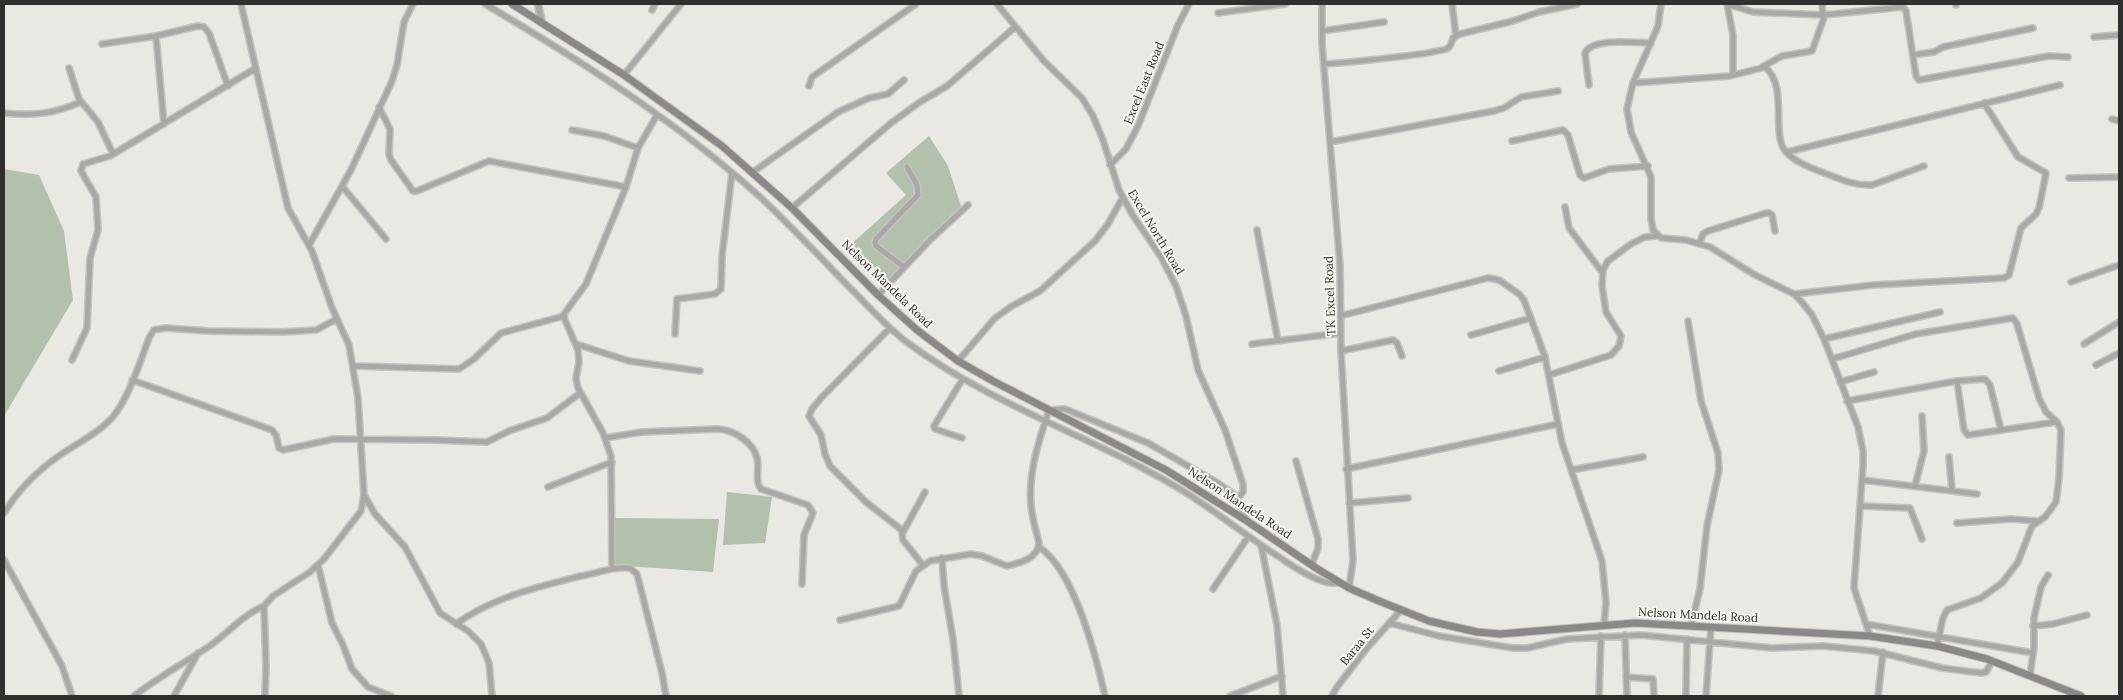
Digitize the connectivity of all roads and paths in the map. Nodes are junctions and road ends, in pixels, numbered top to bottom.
1 (241, 4) edge
2 (413, 4) edge
3 (485, 4) edge
4 (512, 4) edge
5 (538, 4) edge
6 (681, 4) edge
7 (916, 4) edge
8 (997, 4) edge
9 (1189, 4) edge
10 (1285, 4) edge
11 (1322, 4) edge
12 (1452, 4) edge
13 (1577, 4) edge
14 (1661, 4) edge
15 (1727, 4) edge
16 (1822, 4) edge
17 (1218, 13) dead end
18 (1824, 15) junction
19 (1384, 22) dead end
20 (542, 23) junction
21 (1014, 28) junction
22 (2033, 28) dead end
23 (1322, 31) junction
24 (2119, 35) edge
25 (156, 36) junction
26 (1456, 36) junction
27 (2094, 37) dead end
28 (1651, 43) junction
29 (102, 44) dead end
30 (1913, 55) junction
31 (2068, 57) dead end
32 (1324, 64) junction
33 (1762, 67) junction
34 (70, 68) dead end
35 (256, 68) junction
36 (624, 75) junction
37 (1733, 75) junction
38 (904, 80) dead end
39 (1633, 83) junction
40 (1589, 85) dead end
41 (2060, 85) dead end
42 (228, 86) junction
43 (809, 86) dead end
44 (1558, 91) dead end
45 (81, 102) junction
46 (1984, 103) junction
47 (379, 107) junction
48 (4, 113) edge
49 (657, 115) junction
50 (2112, 119) dead end
51 (2119, 121) edge
52 (164, 124) junction
53 (572, 130) dead end
54 (1512, 141) dead end
55 (1330, 142) junction
56 (638, 148) junction
57 (1786, 152) junction
58 (113, 154) junction
59 (1110, 165) junction
60 (1648, 166) junction
61 (1924, 166) dead end
62 (907, 167) dead end
63 (753, 172) junction
64 (732, 173) junction
65 (2119, 177) edge
66 (2069, 178) dead end
67 (342, 186) junction
68 (626, 187) junction
69 (1122, 197) junction
70 (968, 205) dead end
71 (1565, 207) dead end
72 (792, 208) junction
73 (1257, 230) dead end
74 (1775, 231) dead end
75 (1657, 236) junction
76 (386, 240) dead end
77 (1699, 244) junction
78 (309, 245) junction
79 (2119, 264) edge
80 (904, 268) junction
81 (1602, 272) junction
82 (2071, 282) dead end
83 (1794, 294) junction
84 (878, 295) junction
85 (1940, 312) dead end
86 (564, 316) junction
87 (1340, 316) junction
88 (1531, 318) junction
89 (337, 319) junction
90 (1688, 321) dead end
91 (2119, 322) edge
92 (890, 328) junction
93 (1341, 333) junction
94 (675, 334) dead end
95 (1471, 335) dead end
96 (1824, 339) junction
97 (1278, 340) junction
98 (576, 344) junction
99 (1252, 344) dead end
100 (2084, 344) dead end
101 (1341, 351) junction
102 (2119, 353) edge
103 (1402, 356) dead end
104 (1545, 357) junction
105 (1832, 359) junction
106 (72, 360) dead end
107 (958, 361) junction
108 (2096, 365) dead end
109 (353, 366) junction
110 (700, 371) dead end
111 (1499, 371) dead end
112 (1874, 372) dead end
113 (1549, 375) junction
114 (132, 380) junction
115 (962, 380) junction
116 (1957, 381) junction
117 (1840, 382) junction
118 (580, 393) junction
119 (1847, 401) junction
120 (1050, 410) junction
121 (1922, 416) dead end
122 (1046, 421) junction
123 (2057, 422) junction
124 (1558, 424) junction
125 (2001, 430) junction
126 (605, 438) junction
127 (962, 438) dead end
128 (360, 440) junction
129 (1643, 457) dead end
130 (1949, 457) dead end
131 (1296, 461) dead end
132 (612, 462) junction
133 (1346, 469) junction
134 (1571, 470) junction
135 (1862, 480) junction
136 (1915, 486) junction
137 (548, 487) dead end
138 (1952, 491) junction
139 (925, 492) dead end
140 (1977, 494) dead end
141 (364, 495) junction
142 (1238, 498) junction
143 (1408, 498) dead end
144 (1349, 503) junction
145 (1860, 506) junction
146 (4, 513) edge
147 (1247, 521) junction
148 (2038, 521) junction
149 (1957, 523) dead end
150 (903, 531) junction
151 (1248, 537) junction
152 (1922, 540) dead end
153 (1262, 545) junction
154 (1039, 548) junction
155 (942, 558) junction
156 (4, 560) edge
157 (922, 564) junction
158 (1312, 564) junction
159 (318, 565) junction
160 (612, 569) junction
161 (2048, 575) dead end
162 (1340, 583) junction
163 (802, 584) dead end
164 (1350, 588) junction
165 (1213, 589) dead end
166 (264, 606) junction
167 (1400, 610) junction
168 (2087, 615) dead end
169 (840, 620) dead end
170 (1389, 623) junction
171 (456, 624) junction
172 (1604, 624) junction
173 (1866, 624) junction
174 (1691, 625) junction
175 (2033, 626) junction
176 (1711, 627) junction
177 (1625, 634) junction
178 (1939, 635) junction
179 (1600, 636) junction
180 (1870, 636) junction
181 (1687, 639) junction
182 (1708, 642) junction
183 (1937, 646) junction
184 (1883, 652) junction
185 (199, 653) junction
186 (2033, 653) junction
187 (1992, 661) junction
188 (2030, 674) junction
189 (1282, 676) junction
190 (1626, 677) junction
191 (72, 696) edge
192 (134, 696) edge
193 (174, 696) edge
194 (265, 696) edge
195 (391, 696) edge
196 (492, 696) edge
197 (666, 696) edge
198 (959, 696) edge
199 (1105, 696) edge
200 (1230, 696) edge
201 (1283, 696) edge
202 (1332, 696) edge
203 (1599, 696) edge
204 (1627, 696) edge
205 (1654, 696) edge
206 (1686, 696) edge
207 (1706, 696) edge
208 (1878, 696) edge
209 (2081, 696) edge

1 - 35 street
2 - 47 street
3 - 49 street
4 - 20 main road, Nelson Mandela Road
5 - 20 street
6 - 36 street
7 - 43 street
8 - 21 street, Excel North Road
9 - 59 street, Excel East Road
10 - 17 street
11 - 23 street, TK Excel Road
12 - 26 street
13 - 26 street
14 - 28 street
15 - 18 street
15 - 37 street
16 - 18 street
18 - 30 street
18 - 33 street
19 - 23 street
20 - 36 main road, Nelson Mandela Road
21 - 59 street, Excel North Road
21 - 72 street
22 - 30 street
23 - 32 street, TK Excel Road
24 - 27 street
25 - 29 street
25 - 42 street
25 - 52 street
26 - 32 street
28 - 39 street
28 - 40 street
30 - 31 street
32 - 55 street, TK Excel Road
33 - 37 street
33 - 57 street
34 - 45 street
35 - 42 street
35 - 78 street
36 - 63 main road, Nelson Mandela Road
37 - 39 street
38 - 63 street
39 - 60 street
41 - 46 street
42 - 52 street
44 - 55 street
45 - 48 street
45 - 58 street
46 - 57 street
46 - 83 street
47 - 67 street
47 - 68 street
49 - 56 street
49 - 64 street
50 - 51 street
52 - 58 street
53 - 56 street
54 - 60 street
55 - 87 street, TK Excel Road
56 - 68 street
57 - 61 street
58 - 106 street
59 - 69 street, Excel North Road
60 - 75 street
62 - 80 street
63 - 72 main road, Nelson Mandela Road
64 - 92 street
64 - 94 street
65 - 66 street
67 - 76 street
67 - 78 street
68 - 86 street
69 - 107 street
69 - 142 street, Excel North Road
70 - 80 street
71 - 81 street
72 - 84 main road, Nelson Mandela Road
73 - 97 street
74 - 77 street
75 - 77 street
75 - 81 street
77 - 83 street
78 - 89 street
79 - 82 street
80 - 84 street
81 - 113 street
83 - 96 street
84 - 107 main road, Nelson Mandela Road
85 - 96 street
86 - 98 street
86 - 109 street
87 - 88 street
87 - 93 street, TK Excel Road
88 - 95 street
88 - 104 street
89 - 109 street
89 - 114 street
90 - 174 street
91 - 100 street
92 - 115 street
92 - 150 street
93 - 97 street
93 - 101 street, TK Excel Road
96 - 105 street
97 - 99 street
98 - 110 street
98 - 118 street
101 - 103 street
101 - 133 street, TK Excel Road
102 - 108 street
104 - 111 street
104 - 113 street
105 - 117 street
105 - 123 street
107 - 120 main road, Nelson Mandela Road
109 - 128 street
112 - 117 street
113 - 124 street
114 - 128 street
114 - 146 street
115 - 122 street
115 - 127 street
116 - 119 street
116 - 125 street
116 - 125 street
117 - 119 street
118 - 126 street
118 - 128 street
119 - 135 street
120 - 122 street
120 - 142 street
120 - 147 main road, Nelson Mandela Road
121 - 136 street
122 - 151 street
122 - 154 street
123 - 125 street
123 - 148 street
124 - 133 street
124 - 134 street
126 - 132 street
126 - 163 street
128 - 141 street
129 - 134 street
130 - 138 street
131 - 158 street
132 - 137 street
132 - 160 street
133 - 144 street, TK Excel Road
134 - 172 street
135 - 136 street
135 - 145 street
136 - 138 street
138 - 140 street
139 - 150 street
141 - 159 street
141 - 171 street
142 - 147 street
143 - 144 street
144 - 164 street, TK Excel Road
145 - 152 street
145 - 173 street
147 - 158 main road, Nelson Mandela Road
148 - 149 street
148 - 178 street
150 - 157 street
151 - 153 street
151 - 165 street
153 - 162 street
153 - 189 street
154 - 155 street
154 - 199 street
155 - 157 street
155 - 198 street
156 - 191 street
157 - 169 street
158 - 162 main road, Nelson Mandela Road
159 - 166 street
159 - 195 street
160 - 171 street
160 - 197 street
161 - 175 street
162 - 164 main road, Nelson Mandela Road
164 - 167 main road, Nelson Mandela Road
166 - 185 street
166 - 194 street
167 - 170 street, Baraa St
167 - 172 main road, Nelson Mandela Road
168 - 175 street
170 - 179 street
170 - 202 street, Baraa St
171 - 196 street
172 - 174 main road, Nelson Mandela Road
173 - 178 street
173 - 180 street
174 - 176 main road, Nelson Mandela Road
175 - 186 street
176 - 180 main road, Nelson Mandela Road
176 - 182 street
177 - 179 street
177 - 181 street
177 - 190 street
178 - 183 street
178 - 186 street
179 - 203 street
180 - 183 main road, Nelson Mandela Road
181 - 182 street
181 - 206 street
182 - 184 street
182 - 207 street
183 - 187 main road, Nelson Mandela Road
184 - 187 street
184 - 208 street
185 - 192 street
185 - 193 street
186 - 188 street
187 - 188 main road, Nelson Mandela Road
188 - 209 main road, Nelson Mandela Road
189 - 200 street
189 - 201 street
190 - 204 street
190 - 205 street

